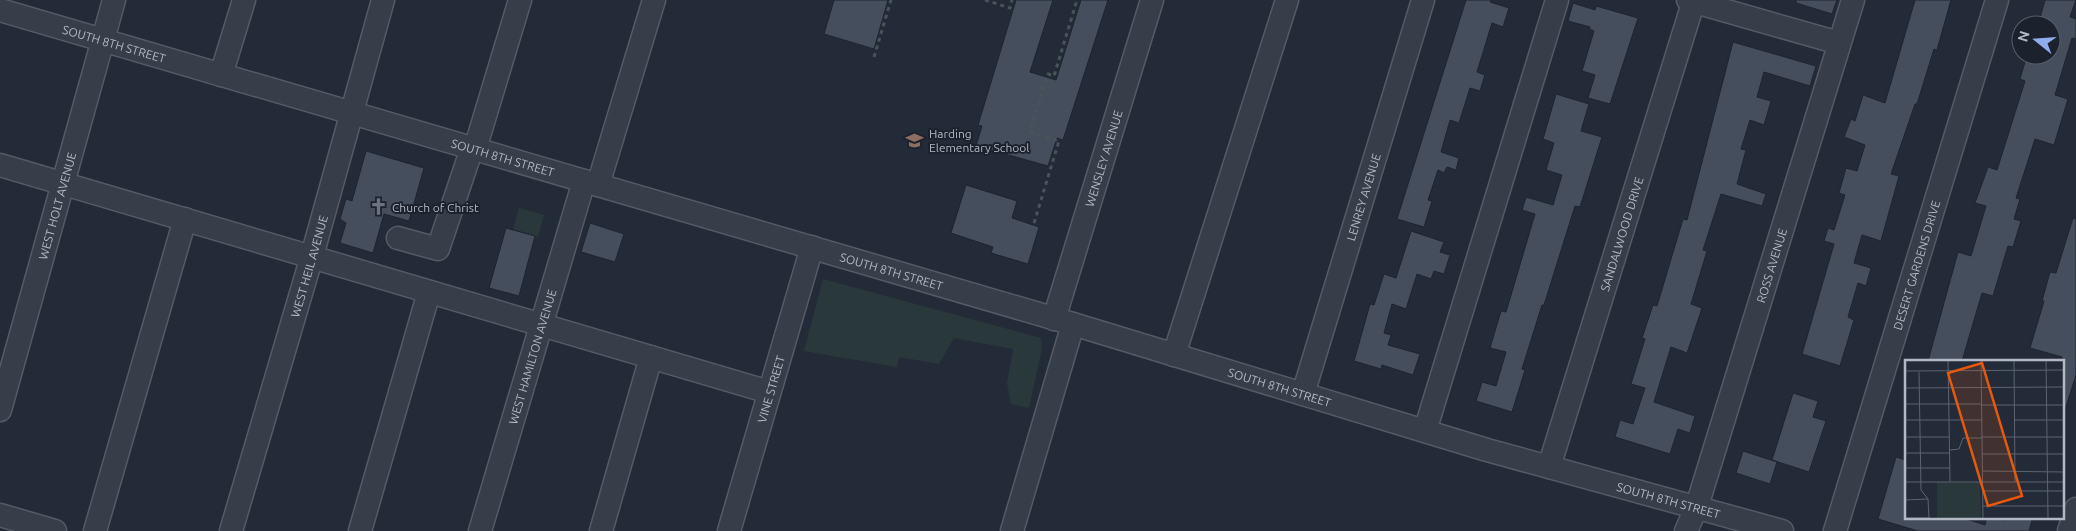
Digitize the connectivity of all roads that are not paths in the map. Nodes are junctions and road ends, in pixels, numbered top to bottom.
1 (114, 0) edge
2 (244, 0) edge
3 (383, 0) edge
4 (520, 0) edge
5 (654, 0) edge
6 (1152, 0) edge
7 (1287, 0) edge
8 (1423, 0) edge
9 (1557, 0) edge
10 (1853, 0) edge
11 (1997, 0) edge
12 (1692, 1) edge
13 (0, 10) edge
14 (101, 40) junction
15 (1840, 43) junction
16 (220, 74) junction
17 (351, 113) junction
18 (474, 149) junction
19 (0, 165) edge
20 (62, 183) junction
21 (591, 183) junction
22 (185, 219) junction
23 (398, 238) dead end
24 (812, 247) junction
25 (312, 256) junction
26 (429, 292) junction
27 (1064, 321) junction
28 (541, 325) junction
29 (1174, 355) junction
30 (651, 357) junction
31 (769, 392) junction
32 (1302, 394) junction
33 (0, 410) edge
34 (1425, 431) junction
35 (1549, 468) junction
36 (1697, 506) junction
37 (2076, 509) edge
38 (0, 515) edge
39 (55, 531) edge
40 (95, 531) edge
41 (231, 531) edge
42 (360, 531) edge
43 (480, 531) edge
44 (601, 531) edge
45 (728, 531) edge
46 (1012, 531) edge
47 (1686, 531) edge
48 (1782, 531) edge
49 (1835, 531) edge
50 (2070, 531) edge

1 - 14 street, WEST HOLT AVENUE
2 - 16 street
3 - 17 street, WEST HEIL AVENUE
4 - 18 street
5 - 21 street, WEST HAMILTON AVENUE
6 - 27 street, WENSLEY AVENUE
7 - 29 street
8 - 32 street, LENREY AVENUE
9 - 34 street
10 - 15 street, ROSS AVENUE
11 - 49 street, DESERT GARDENS DRIVE
12 - 15 street
12 - 35 street, SANDALWOOD DRIVE
13 - 14 street, SOUTH 8TH STREET
14 - 16 street, SOUTH 8TH STREET
14 - 20 street, WEST HOLT AVENUE
15 - 36 street, ROSS AVENUE
16 - 17 street, SOUTH 8TH STREET
17 - 18 street, SOUTH 8TH STREET
17 - 25 street, WEST HEIL AVENUE
18 - 21 street, SOUTH 8TH STREET
18 - 23 street
19 - 20 street
20 - 22 street
20 - 33 street, WEST HOLT AVENUE
21 - 24 street, SOUTH 8TH STREET
21 - 28 street, WEST HAMILTON AVENUE
22 - 25 street
22 - 40 street
24 - 27 street, SOUTH 8TH STREET
24 - 31 street, VINE STREET
25 - 26 street
25 - 41 street, WEST HEIL AVENUE
26 - 28 street
26 - 42 street
27 - 29 street, SOUTH 8TH STREET
27 - 46 street, WENSLEY AVENUE
28 - 30 street
28 - 43 street, WEST HAMILTON AVENUE
29 - 32 street, SOUTH 8TH STREET
30 - 31 street
30 - 44 street
31 - 45 street, VINE STREET
32 - 34 street, SOUTH 8TH STREET
34 - 35 street, SOUTH 8TH STREET
35 - 36 street, SOUTH 8TH STREET
36 - 47 street, ROSS AVENUE
36 - 48 street, SOUTH 8TH STREET
37 - 50 street
38 - 39 street

